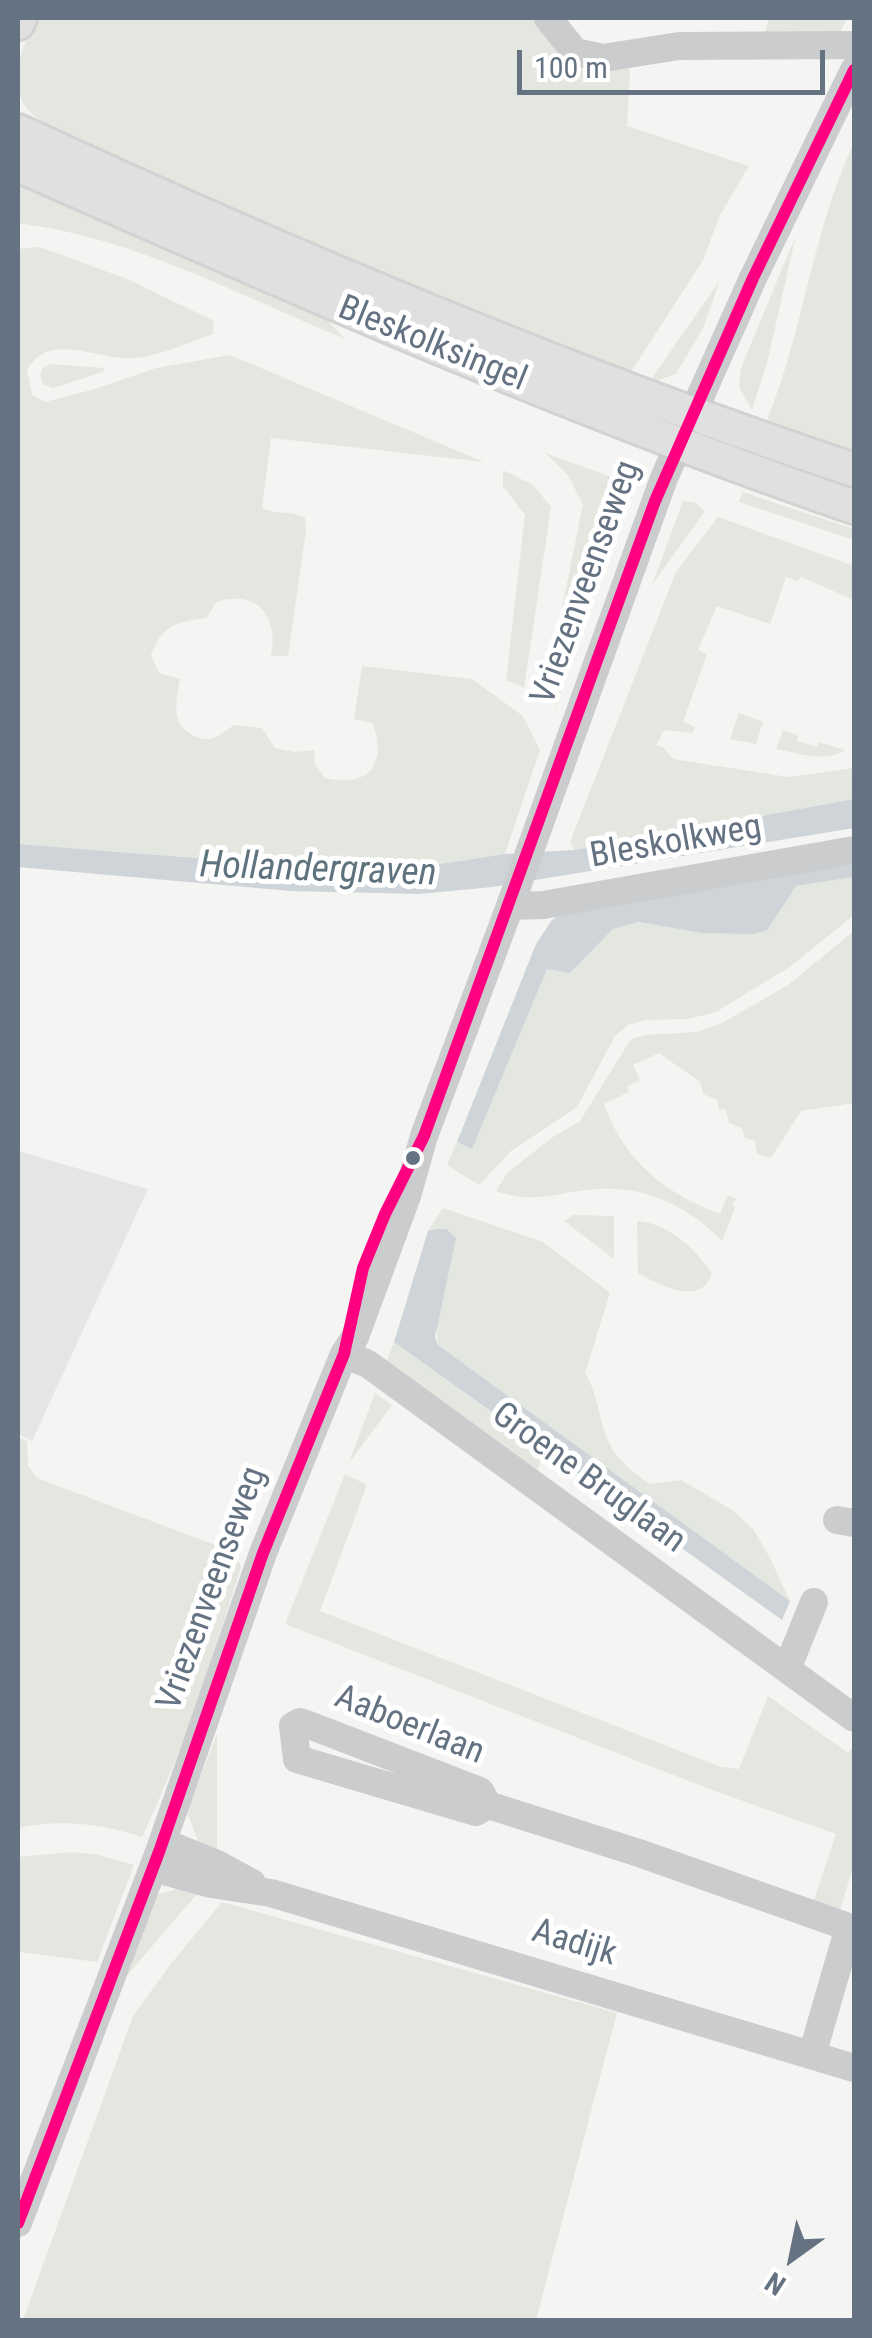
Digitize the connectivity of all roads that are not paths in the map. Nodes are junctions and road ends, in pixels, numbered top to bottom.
1 (548, 18) edge
2 (854, 45) edge
3 (854, 70) edge
4 (18, 131) edge
5 (18, 165) edge
6 (693, 415) junction
7 (679, 445) junction
8 (854, 470) edge
9 (854, 507) edge
10 (854, 850) edge
11 (514, 896) junction
12 (344, 1354) junction
13 (814, 1602) dead end
14 (787, 1669) junction
15 (854, 1718) edge
16 (488, 1805) junction
17 (158, 1854) junction
18 (852, 1928) edge
19 (812, 2055) junction
20 (854, 2068) edge
21 (18, 2223) edge

1 - 2 street
3 - 6 street, Vriezenveenseweg
4 - 6 main road, Bleskolksingel
5 - 7 main road, Bleskolksingel
6 - 7 street, Vriezenveenseweg
6 - 8 main road, Bleskolksingel
7 - 9 main road, Bleskolksingel
7 - 11 street, Vriezenveenseweg
10 - 11 street, Bleskolkweg
11 - 12 street, Vriezenveenseweg
12 - 14 street, Groene Bruglaan
12 - 17 street, Vriezenveenseweg
13 - 14 street
14 - 15 street, Groene Bruglaan
16 - 16 street, Aaboerlaan
16 - 18 street, Aaboerlaan
17 - 19 street, Aadijk
17 - 21 street, Vriezenveenseweg
18 - 19 street, Aaboerlaan
19 - 20 street, Aadijk

